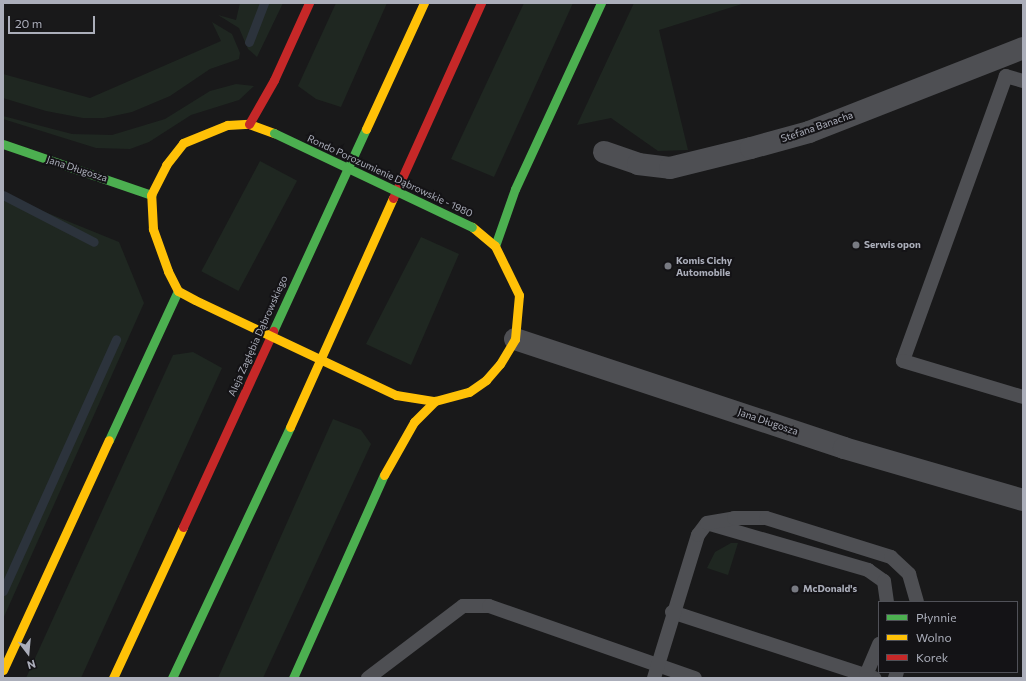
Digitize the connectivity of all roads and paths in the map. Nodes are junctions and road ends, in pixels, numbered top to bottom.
1 (309, 3) edge
2 (424, 3) edge
3 (480, 3) edge
4 (601, 3) edge
5 (1023, 48) edge
6 (1023, 81) edge
7 (249, 124) junction
8 (3, 144) edge
9 (604, 152) dead end
10 (151, 195) junction
11 (495, 246) junction
12 (178, 291) junction
13 (515, 339) junction
14 (1023, 398) edge
15 (435, 401) junction
16 (1023, 500) edge
17 (707, 523) junction
18 (887, 601) edge
19 (917, 601) edge
20 (672, 612) junction
21 (878, 648) edge
22 (3, 670) edge
23 (657, 672) edge
24 (870, 677) edge
25 (113, 678) edge
26 (172, 678) edge
27 (293, 678) edge
28 (368, 678) edge
29 (695, 678) edge

1 - 7 main road
2 - 25 main road, Aleja Zagłębia Dąbrowskiego
3 - 26 main road
4 - 11 main road
5 - 9 street, Stefana Banacha
6 - 14 lane
7 - 10 main road, Rondo Porozumienie Dąbrowskie - 1980
7 - 11 main road, Rondo Porozumienie Dąbrowskie - 1980, bridge
8 - 10 main road, Jana Długosza
10 - 12 main road
11 - 13 main road, Rondo Porozumienie Dąbrowskie - 1980
12 - 15 main road, bridge
12 - 22 main road
13 - 15 main road
13 - 16 street, Jana Długosza
15 - 27 main road
17 - 18 lane
17 - 19 lane
17 - 20 lane
20 - 23 lane
20 - 24 lane
21 - 24 lane
23 - 28 lane
23 - 29 lane

